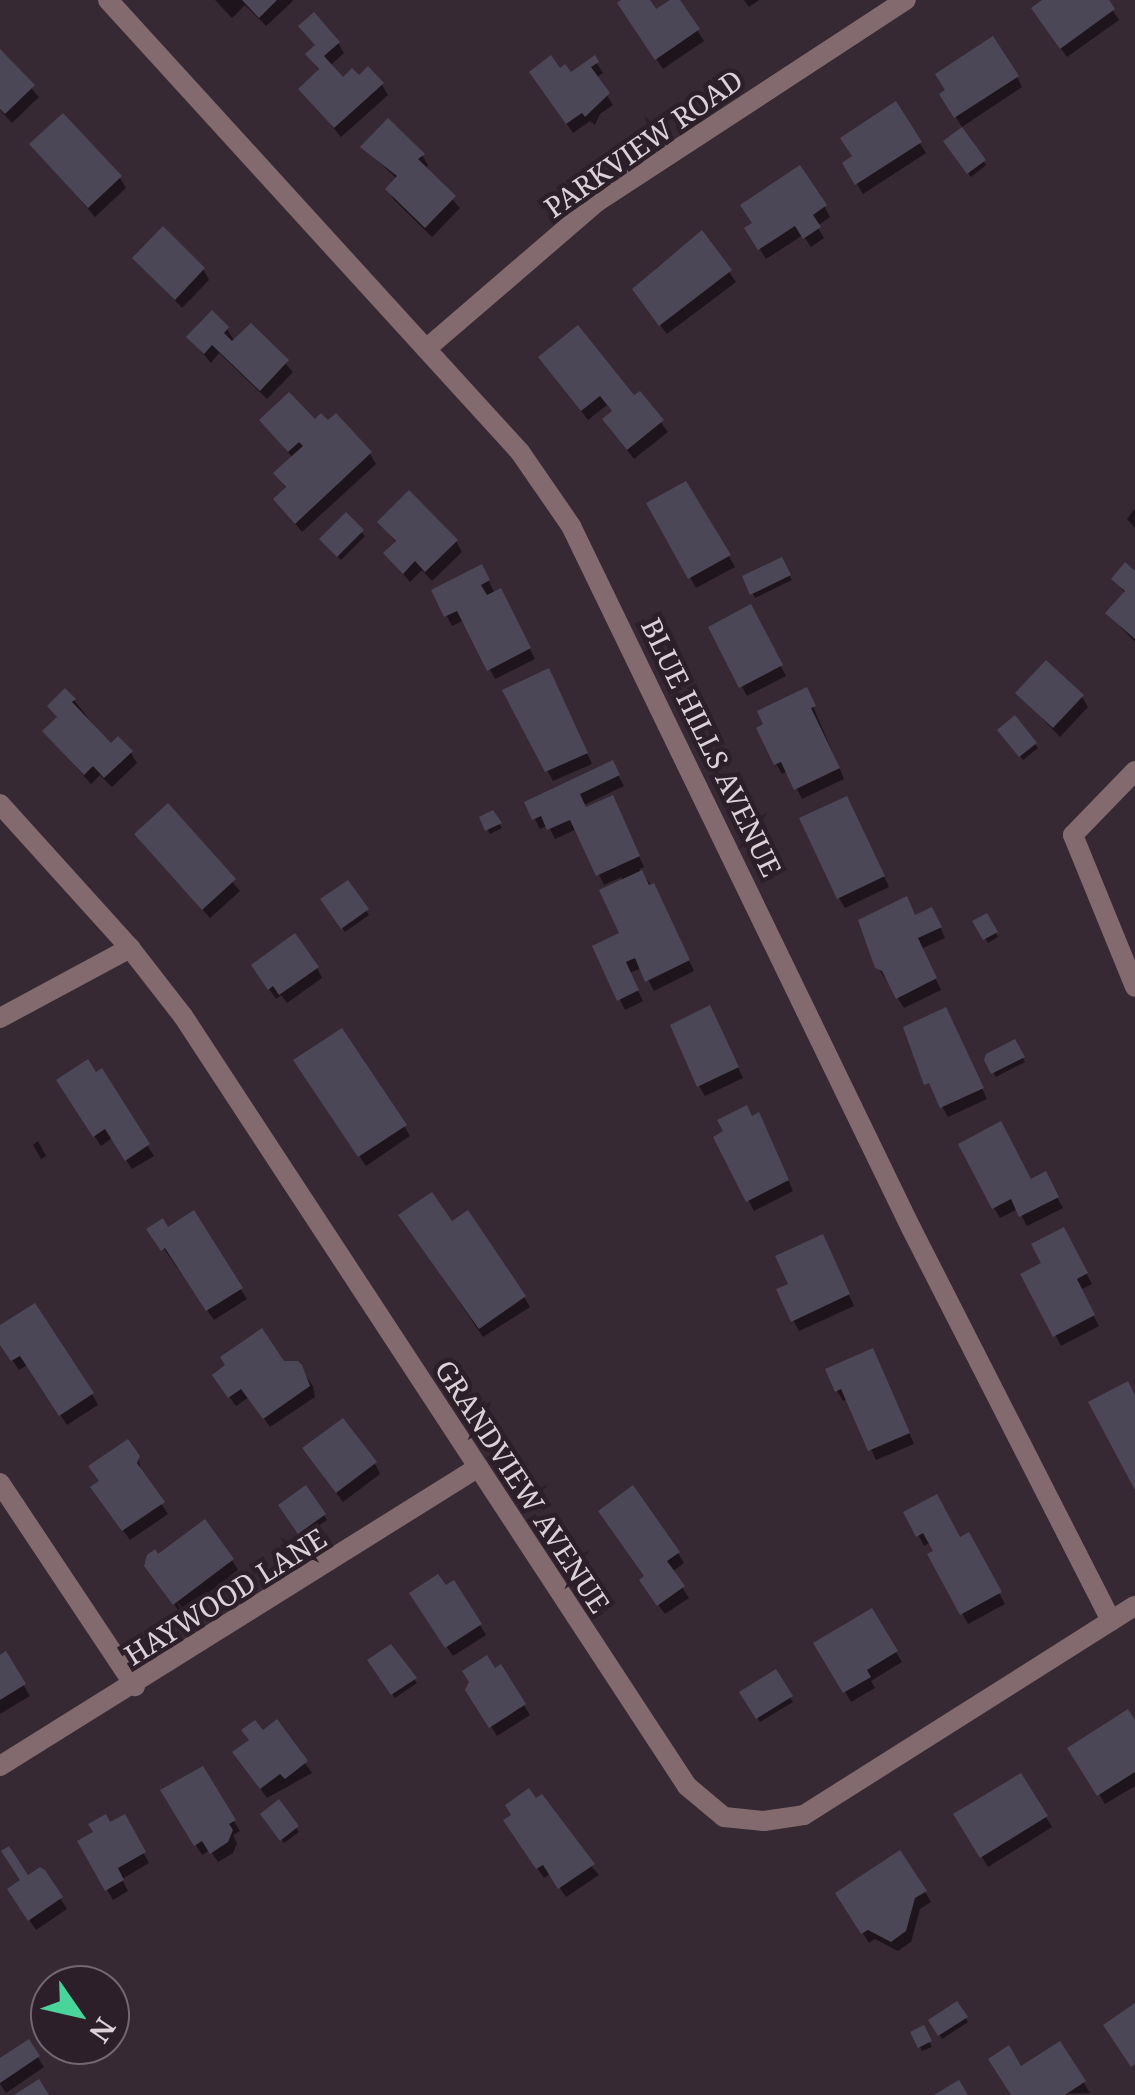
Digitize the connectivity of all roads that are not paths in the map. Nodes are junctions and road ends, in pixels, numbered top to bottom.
1 (108, 0) edge
2 (906, 0) edge
3 (426, 350) junction
4 (1135, 771) edge
5 (0, 804) edge
6 (130, 948) junction
7 (1135, 987) edge
8 (0, 1018) edge
9 (477, 1468) junction
10 (0, 1483) edge
11 (1135, 1606) edge
12 (1111, 1621) junction
13 (135, 1686) junction
14 (0, 1766) edge

1 - 3 street, BLUE HILLS AVENUE
2 - 3 street, PARKVIEW ROAD
3 - 12 street, BLUE HILLS AVENUE
4 - 7 street
5 - 6 street, GRANDVIEW AVENUE
6 - 8 street
6 - 9 street, GRANDVIEW AVENUE
9 - 12 street, GRANDVIEW AVENUE
9 - 13 street, HAYWOOD LANE
10 - 13 street
11 - 12 street, GRANDVIEW AVENUE
13 - 14 street, HAYWOOD LANE

